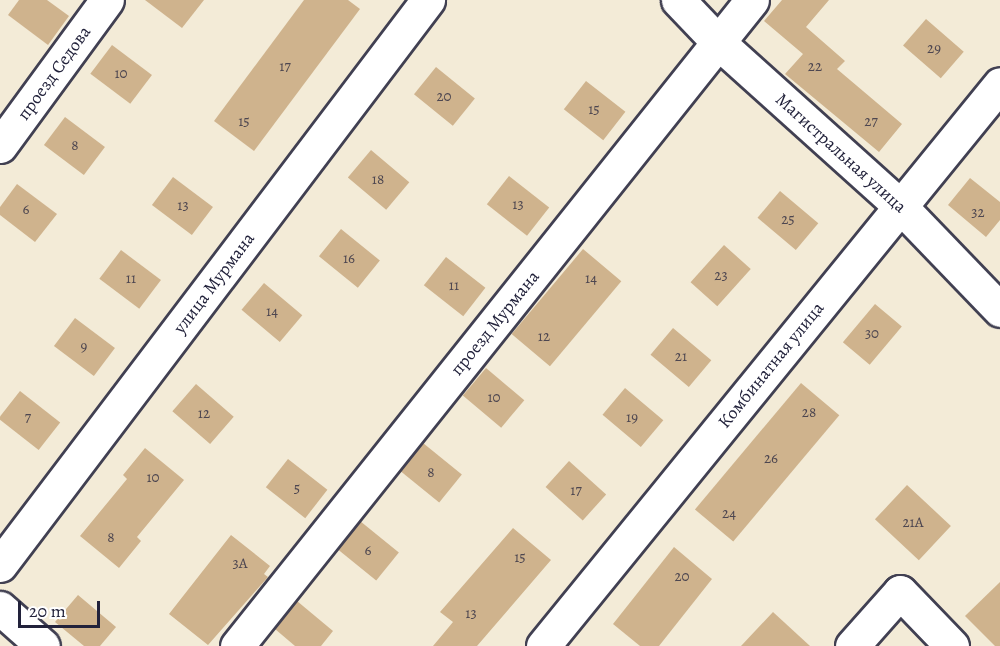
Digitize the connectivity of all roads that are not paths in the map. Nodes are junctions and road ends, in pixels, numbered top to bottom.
1 (107, 0) edge
2 (428, 0) edge
3 (678, 0) edge
4 (752, 0) edge
5 (719, 43) junction
6 (1000, 84) edge
7 (0, 146) edge
8 (900, 206) junction
9 (1000, 310) edge
10 (0, 565) edge
11 (0, 608) edge
12 (43, 646) edge
13 (237, 646) edge
14 (543, 646) edge
15 (852, 646) edge
16 (952, 646) edge

1 - 7 street, проезд Седова
2 - 10 street, улица Мурмана
3 - 5 street, Магистральная улица
4 - 5 street, проезд Мурмана
5 - 8 street, Магистральная улица
5 - 13 street, проезд Мурмана
6 - 8 street, Комбинатная улица
8 - 9 street, Магистральная улица
8 - 14 street, Комбинатная улица
11 - 12 street
15 - 16 street

